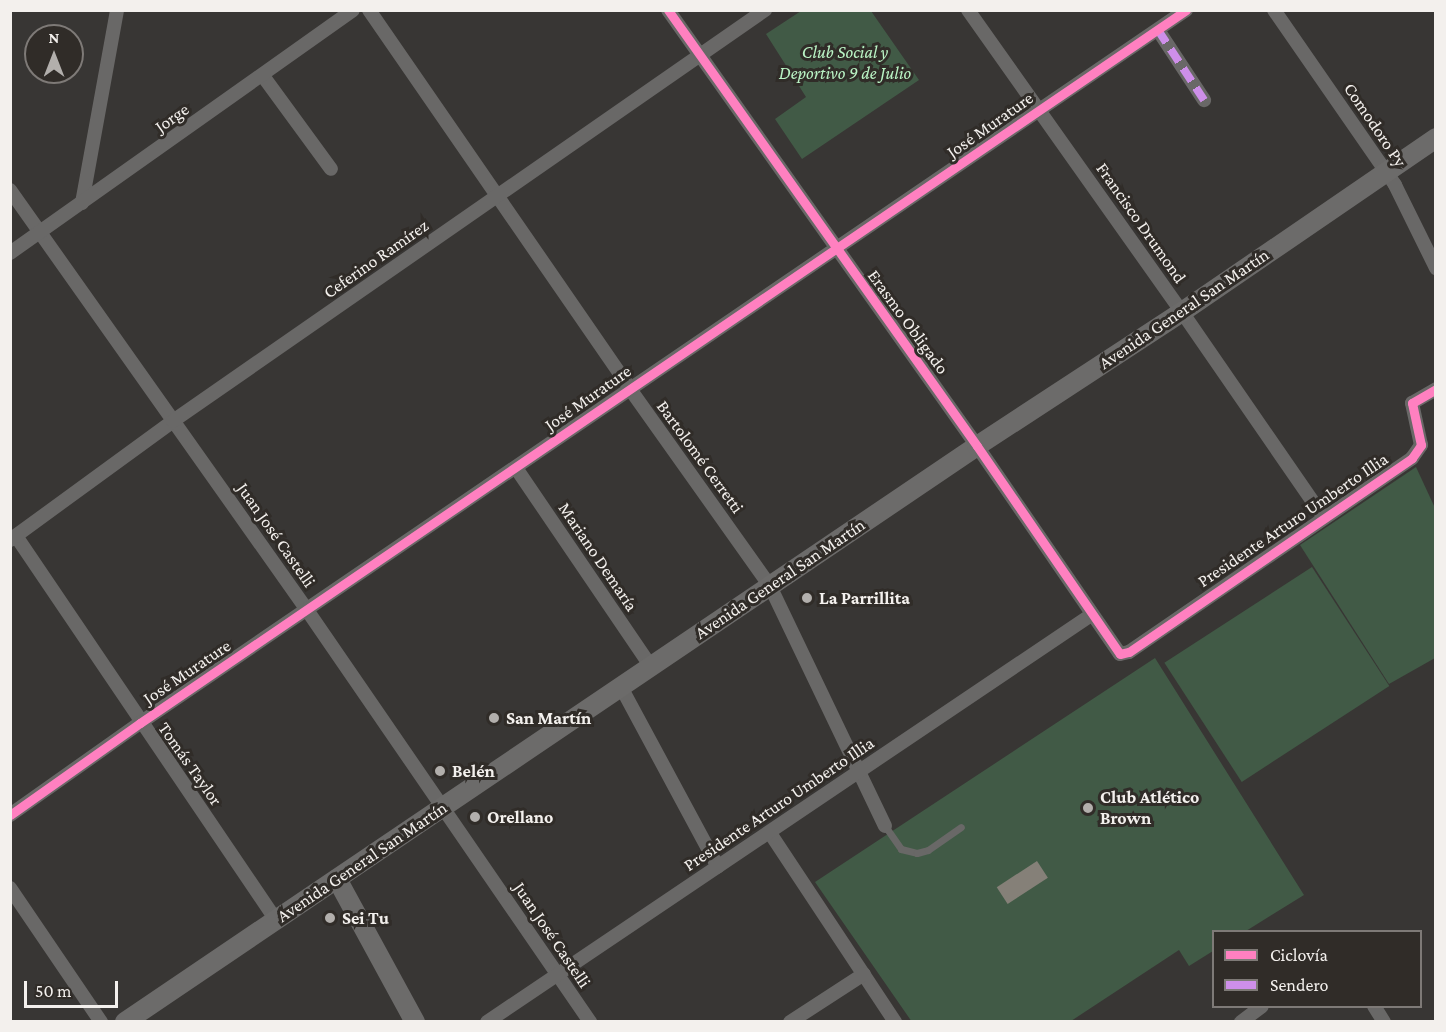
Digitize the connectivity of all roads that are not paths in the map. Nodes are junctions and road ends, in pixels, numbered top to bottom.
1 (117, 10) edge
2 (354, 10) edge
3 (369, 10) edge
4 (668, 10) edge
5 (765, 10) edge
6 (968, 10) edge
7 (1186, 10) edge
8 (1274, 10) edge
9 (1158, 30) junction
10 (700, 55) junction
11 (263, 76) junction
12 (1204, 100) dead end
13 (1039, 110) junction
14 (1436, 138) edge
15 (331, 169) dead end
16 (1386, 171) junction
17 (10, 190) edge
18 (499, 195) junction
19 (82, 203) junction
20 (40, 232) junction
21 (837, 251) junction
22 (10, 253) edge
23 (1436, 268) edge
24 (1182, 312) junction
25 (630, 389) junction
26 (1436, 389) edge
27 (173, 422) junction
28 (977, 446) junction
29 (516, 468) junction
30 (1324, 518) junction
31 (13, 538) edge
32 (770, 586) junction
33 (307, 610) junction
34 (1091, 615) junction
35 (1120, 654) joint
36 (651, 667) junction
37 (621, 687) junction
38 (140, 723) junction
39 (859, 773) junction
40 (443, 807) junction
41 (10, 815) edge
42 (885, 826) joint
43 (961, 827) dead end
44 (770, 832) junction
45 (718, 867) junction
46 (338, 879) junction
47 (10, 888) edge
48 (276, 920) junction
49 (864, 974) junction
50 (557, 975) junction
51 (1259, 1008) edge
52 (1375, 1008) edge
53 (101, 1022) edge
54 (125, 1022) edge
55 (415, 1022) edge
56 (487, 1022) edge
57 (590, 1022) edge
58 (790, 1022) edge
59 (895, 1022) edge
60 (1240, 1022) edge
61 (1384, 1022) edge

1 - 19 street
2 - 11 street, Jorge
3 - 18 street, Bartolomé Cerretti
4 - 10 street, Erasmo Obligado
5 - 10 street, Ceferino Ramírez
6 - 13 street, Francisco Drumond
7 - 9 street, José Murature
8 - 16 street, Comodoro Py
9 - 12 street
9 - 13 street, José Murature
10 - 18 street, Ceferino Ramírez
10 - 21 street, Erasmo Obligado
11 - 15 street
11 - 19 street, Jorge
13 - 21 street, José Murature
13 - 24 street, Francisco Drumond
14 - 16 main road, Avenida General San Martín
16 - 23 street, Comodoro Py
16 - 24 main road, Avenida General San Martín
17 - 20 street, Juan José Castelli
18 - 25 street, Bartolomé Cerretti
18 - 27 street, Ceferino Ramírez
19 - 20 street, Jorge
20 - 22 street, Jorge
20 - 27 street, Juan José Castelli
21 - 25 street, José Murature
21 - 28 street, Erasmo Obligado
24 - 28 main road, Avenida General San Martín
24 - 30 street, Francisco Drumond
25 - 29 street, José Murature
25 - 32 street, Bartolomé Cerretti
26 - 30 street, Presidente Arturo Umberto Illia
27 - 31 street, Ceferino Ramírez
27 - 33 street, Juan José Castelli
28 - 32 main road, Avenida General San Martín
28 - 34 street, Erasmo Obligado
29 - 33 street, José Murature
29 - 36 street, Mariano Demaría
30 - 35 street, Presidente Arturo Umberto Illia
31 - 38 street, Tomás Taylor
32 - 36 main road, Avenida General San Martín
32 - 39 street, Bartolomé Cerretti
33 - 38 street, José Murature
33 - 40 street, Juan José Castelli
34 - 35 street, Erasmo Obligado
34 - 39 street, Presidente Arturo Umberto Illia
36 - 37 main road, Avenida General San Martín
37 - 40 main road, Avenida General San Martín
37 - 45 street
38 - 41 street, José Murature
38 - 48 street, Tomás Taylor
39 - 42 street, Bartolomé Cerretti
39 - 44 street, Presidente Arturo Umberto Illia
40 - 46 main road, Avenida General San Martín
40 - 50 street, Juan José Castelli
42 - 43 lane
44 - 45 street, Presidente Arturo Umberto Illia
44 - 49 street
45 - 50 street, Presidente Arturo Umberto Illia
46 - 48 main road, Avenida General San Martín
46 - 55 main road
47 - 53 street
48 - 54 main road, Avenida General San Martín
49 - 58 street
49 - 59 street
50 - 56 street, Presidente Arturo Umberto Illia
50 - 57 street, Juan José Castelli
51 - 60 street
52 - 61 street

